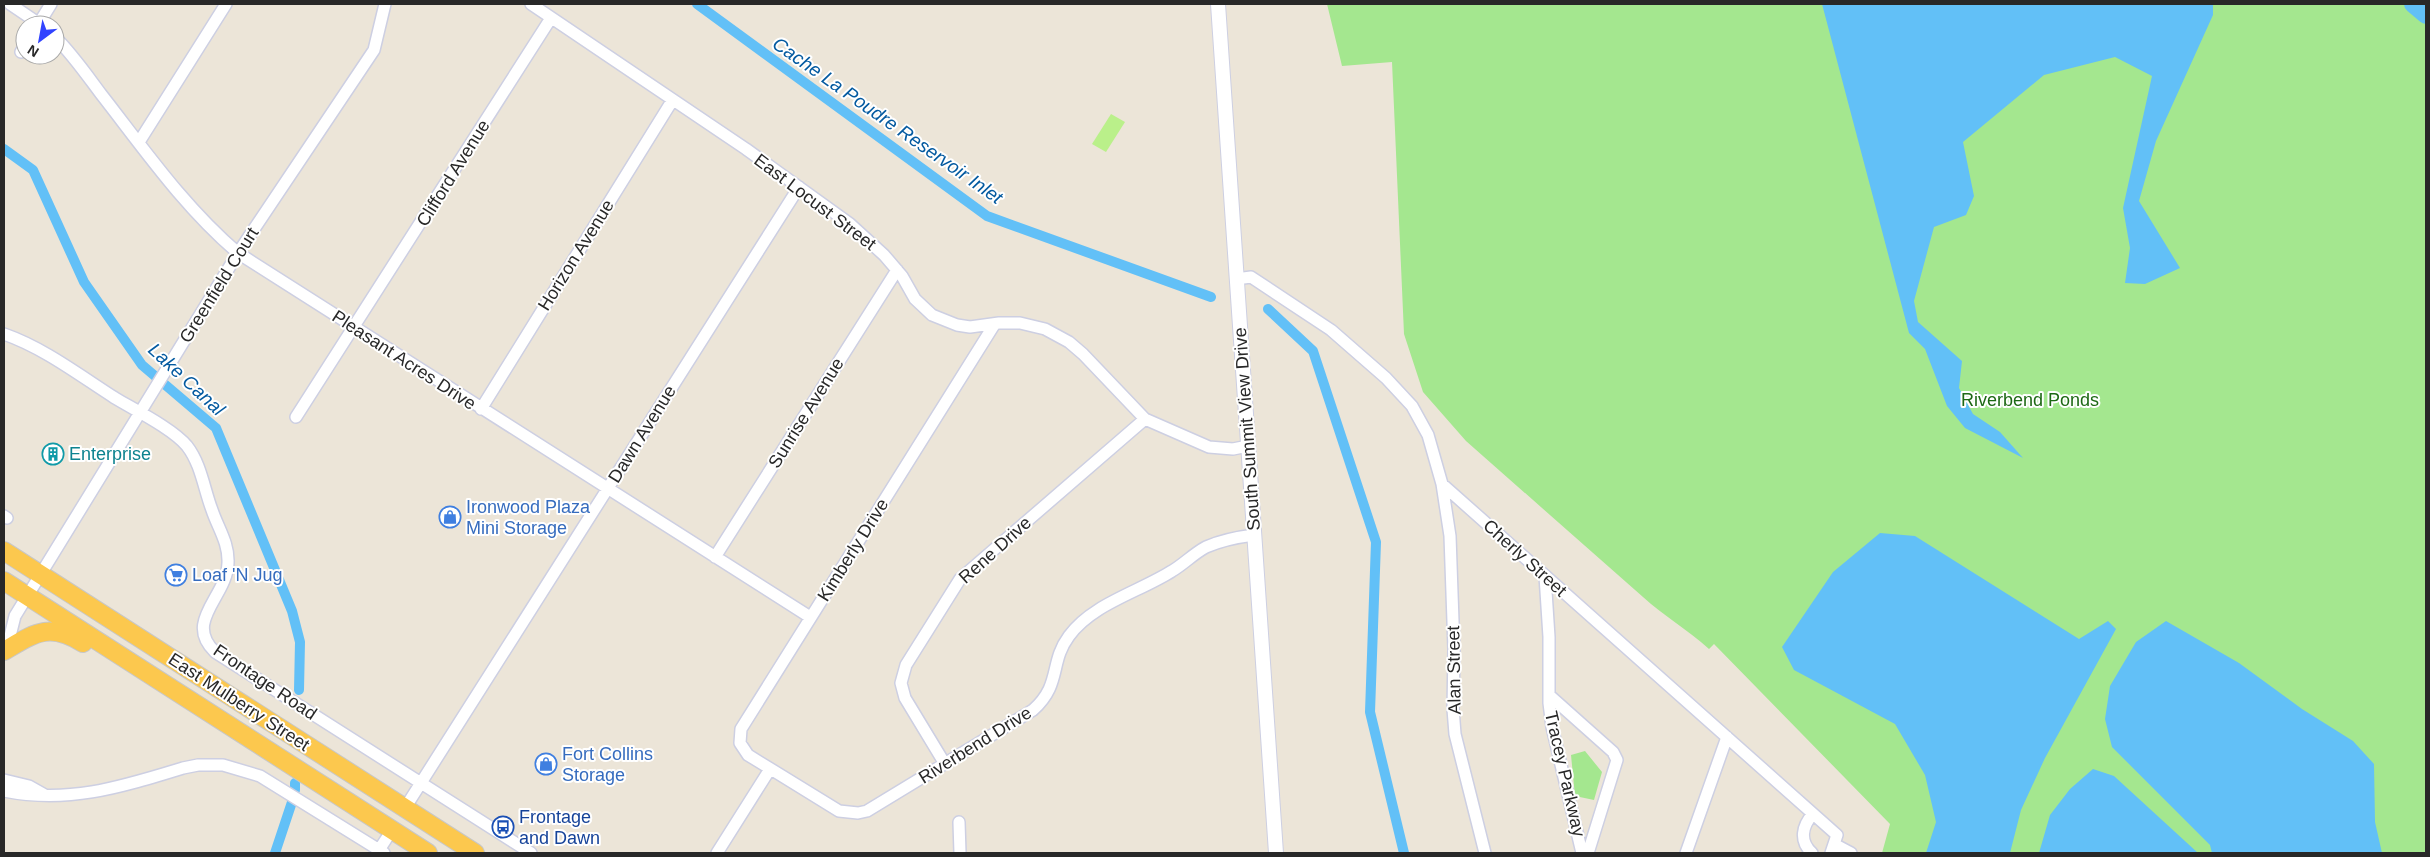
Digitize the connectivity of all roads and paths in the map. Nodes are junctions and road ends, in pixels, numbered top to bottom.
1 (10, 4) edge
2 (51, 4) edge
3 (226, 4) edge
4 (385, 4) edge
5 (531, 4) edge
6 (1218, 4) edge
7 (26, 15) edge
8 (44, 15) edge
9 (551, 18) junction
10 (65, 49) edge
11 (672, 101) junction
12 (138, 142) junction
13 (799, 187) junction
14 (238, 253) junction
15 (897, 270) junction
16 (1236, 279) junction
17 (994, 325) junction
18 (355, 328) junction
19 (4, 334) edge
20 (481, 409) junction
21 (140, 412) junction
22 (296, 417) dead end
23 (1144, 419) junction
24 (1248, 446) junction
25 (1442, 484) junction
26 (608, 489) junction
27 (1254, 535) junction
28 (4, 551) edge
29 (715, 557) junction
30 (41, 574) junction
31 (1545, 576) junction
32 (4, 581) edge
33 (27, 596) junction
34 (15, 616) junction
35 (810, 617) junction
36 (4, 621) edge
37 (4, 646) edge
38 (4, 651) edge
39 (1549, 695) junction
40 (189, 699) junction
41 (1727, 737) junction
42 (945, 764) junction
43 (770, 769) junction
44 (4, 780) edge
45 (421, 784) junction
46 (4, 791) edge
47 (45, 795) junction
48 (406, 808) junction
49 (1813, 814) junction
50 (959, 822) dead end
51 (392, 830) junction
52 (1834, 844) edge
53 (381, 852) edge
54 (428, 853) edge
55 (475, 853) edge
56 (531, 853) edge
57 (717, 853) edge
58 (960, 853) edge
59 (1276, 853) edge
60 (1485, 853) edge
61 (1582, 853) edge
62 (1588, 853) edge
63 (1686, 853) edge
64 (1812, 853) edge
65 (1851, 853) edge

1 - 7 street
2 - 8 street
3 - 12 street
4 - 14 street, Greenfield Court
5 - 9 street, East Locust Street
6 - 16 street, South Summit View Drive
9 - 11 street, East Locust Street
9 - 18 street, Clifford Avenue
10 - 12 street, Pleasant Acres Drive
11 - 13 street, East Locust Street
11 - 20 street, Horizon Avenue
12 - 14 street, Pleasant Acres Drive
13 - 15 street, East Locust Street
13 - 26 street, Dawn Avenue
14 - 18 street, Pleasant Acres Drive
14 - 21 street, Greenfield Court
15 - 17 street, East Locust Street
15 - 29 street, Sunrise Avenue
16 - 24 street, South Summit View Drive
16 - 25 street
17 - 23 street, East Locust Street
17 - 35 street, Kimberly Drive
18 - 20 street, Pleasant Acres Drive
18 - 22 street, Clifford Avenue
19 - 21 street, Frontage Road
20 - 26 street, Pleasant Acres Drive
21 - 30 street, Greenfield Court
21 - 45 street, Frontage Road
23 - 24 street, East Locust Street
23 - 42 street, Rene Drive
24 - 27 street, South Summit View Drive
25 - 31 street, Cherly Street
25 - 60 street, Alan Street
26 - 29 street, Pleasant Acres Drive
26 - 45 street, Dawn Avenue
27 - 42 street, Riverbend Drive
27 - 59 street, South Summit View Drive
28 - 30 highway, East Mulberry Street
29 - 35 street, Pleasant Acres Drive
30 - 33 street, Greenfield Court
30 - 48 highway, East Mulberry Street
31 - 39 street, Tracey Parkway
31 - 41 street, Cherly Street
32 - 33 highway, East Mulberry Street
33 - 34 street, Greenfield Court
33 - 40 highway, East Mulberry Street
34 - 36 street
34 - 37 street, Greenfield Court
35 - 43 street, Kimberly Drive
38 - 40 highway
39 - 61 street, Tracey Parkway
39 - 62 street, Tracey Parkway
40 - 51 highway, East Mulberry Street
41 - 49 street, Cherly Street
41 - 63 street
42 - 43 street, Riverbend Drive
43 - 57 street
44 - 47 street
45 - 48 street, Dawn Avenue
45 - 56 street, Frontage Road
46 - 47 street
47 - 53 street
48 - 55 highway, East Mulberry Street
49 - 52 street, Cherly Street
49 - 64 street
50 - 58 street
51 - 53 street
51 - 54 highway, East Mulberry Street
52 - 65 street, Cherly Street

